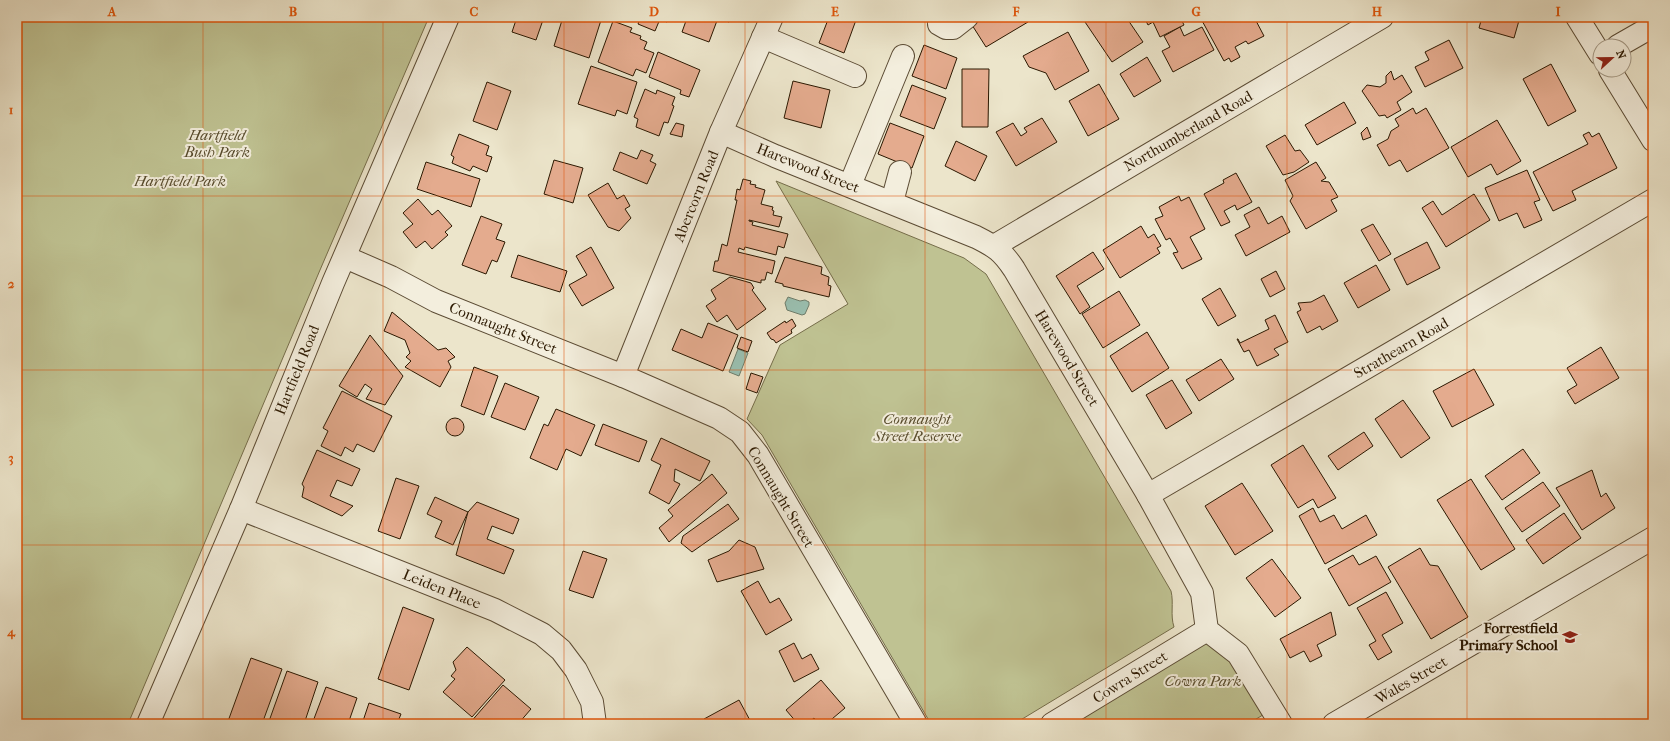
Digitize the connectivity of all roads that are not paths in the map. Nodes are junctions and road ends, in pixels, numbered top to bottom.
1 (448, 17) edge
2 (772, 17) edge
3 (967, 17) edge
4 (1382, 17) edge
5 (1577, 17) edge
6 (939, 24) dead end
7 (1653, 26) edge
8 (763, 37) junction
9 (1632, 38) edge
10 (1592, 41) edge
11 (903, 56) dead end
12 (855, 76) dead end
13 (1615, 78) edge
14 (721, 132) junction
15 (1653, 140) edge
16 (900, 172) dead end
17 (850, 185) junction
18 (1653, 200) edge
19 (892, 202) junction
20 (994, 246) junction
21 (342, 264) junction
22 (623, 376) junction
23 (1148, 496) junction
24 (241, 509) junction
25 (1653, 538) edge
26 (1207, 630) junction
27 (148, 724) edge
28 (595, 724) edge
29 (916, 724) edge
30 (1052, 724) edge
31 (1281, 724) edge
32 (1334, 724) edge

1 - 21 street, Hartfield Road
2 - 8 street, Abercorn Road
3 - 6 street
4 - 20 street, Northumberland Road
5 - 10 street
7 - 9 street
8 - 12 street
8 - 14 street, Abercorn Road
11 - 17 street
13 - 15 street
14 - 17 street, Harewood Street
14 - 22 street, Abercorn Road
16 - 19 street
17 - 19 street, Harewood Street
18 - 23 street, Strathearn Road
19 - 20 street, Harewood Street
20 - 23 street, Harewood Street
21 - 22 street, Connaught Street
21 - 24 street, Hartfield Road
22 - 29 street, Connaught Street
23 - 26 street, Harewood Street
24 - 27 street, Hartfield Road
24 - 28 street, Leiden Place
25 - 32 street, Wales Street
26 - 30 street, Cowra Street
26 - 31 street

